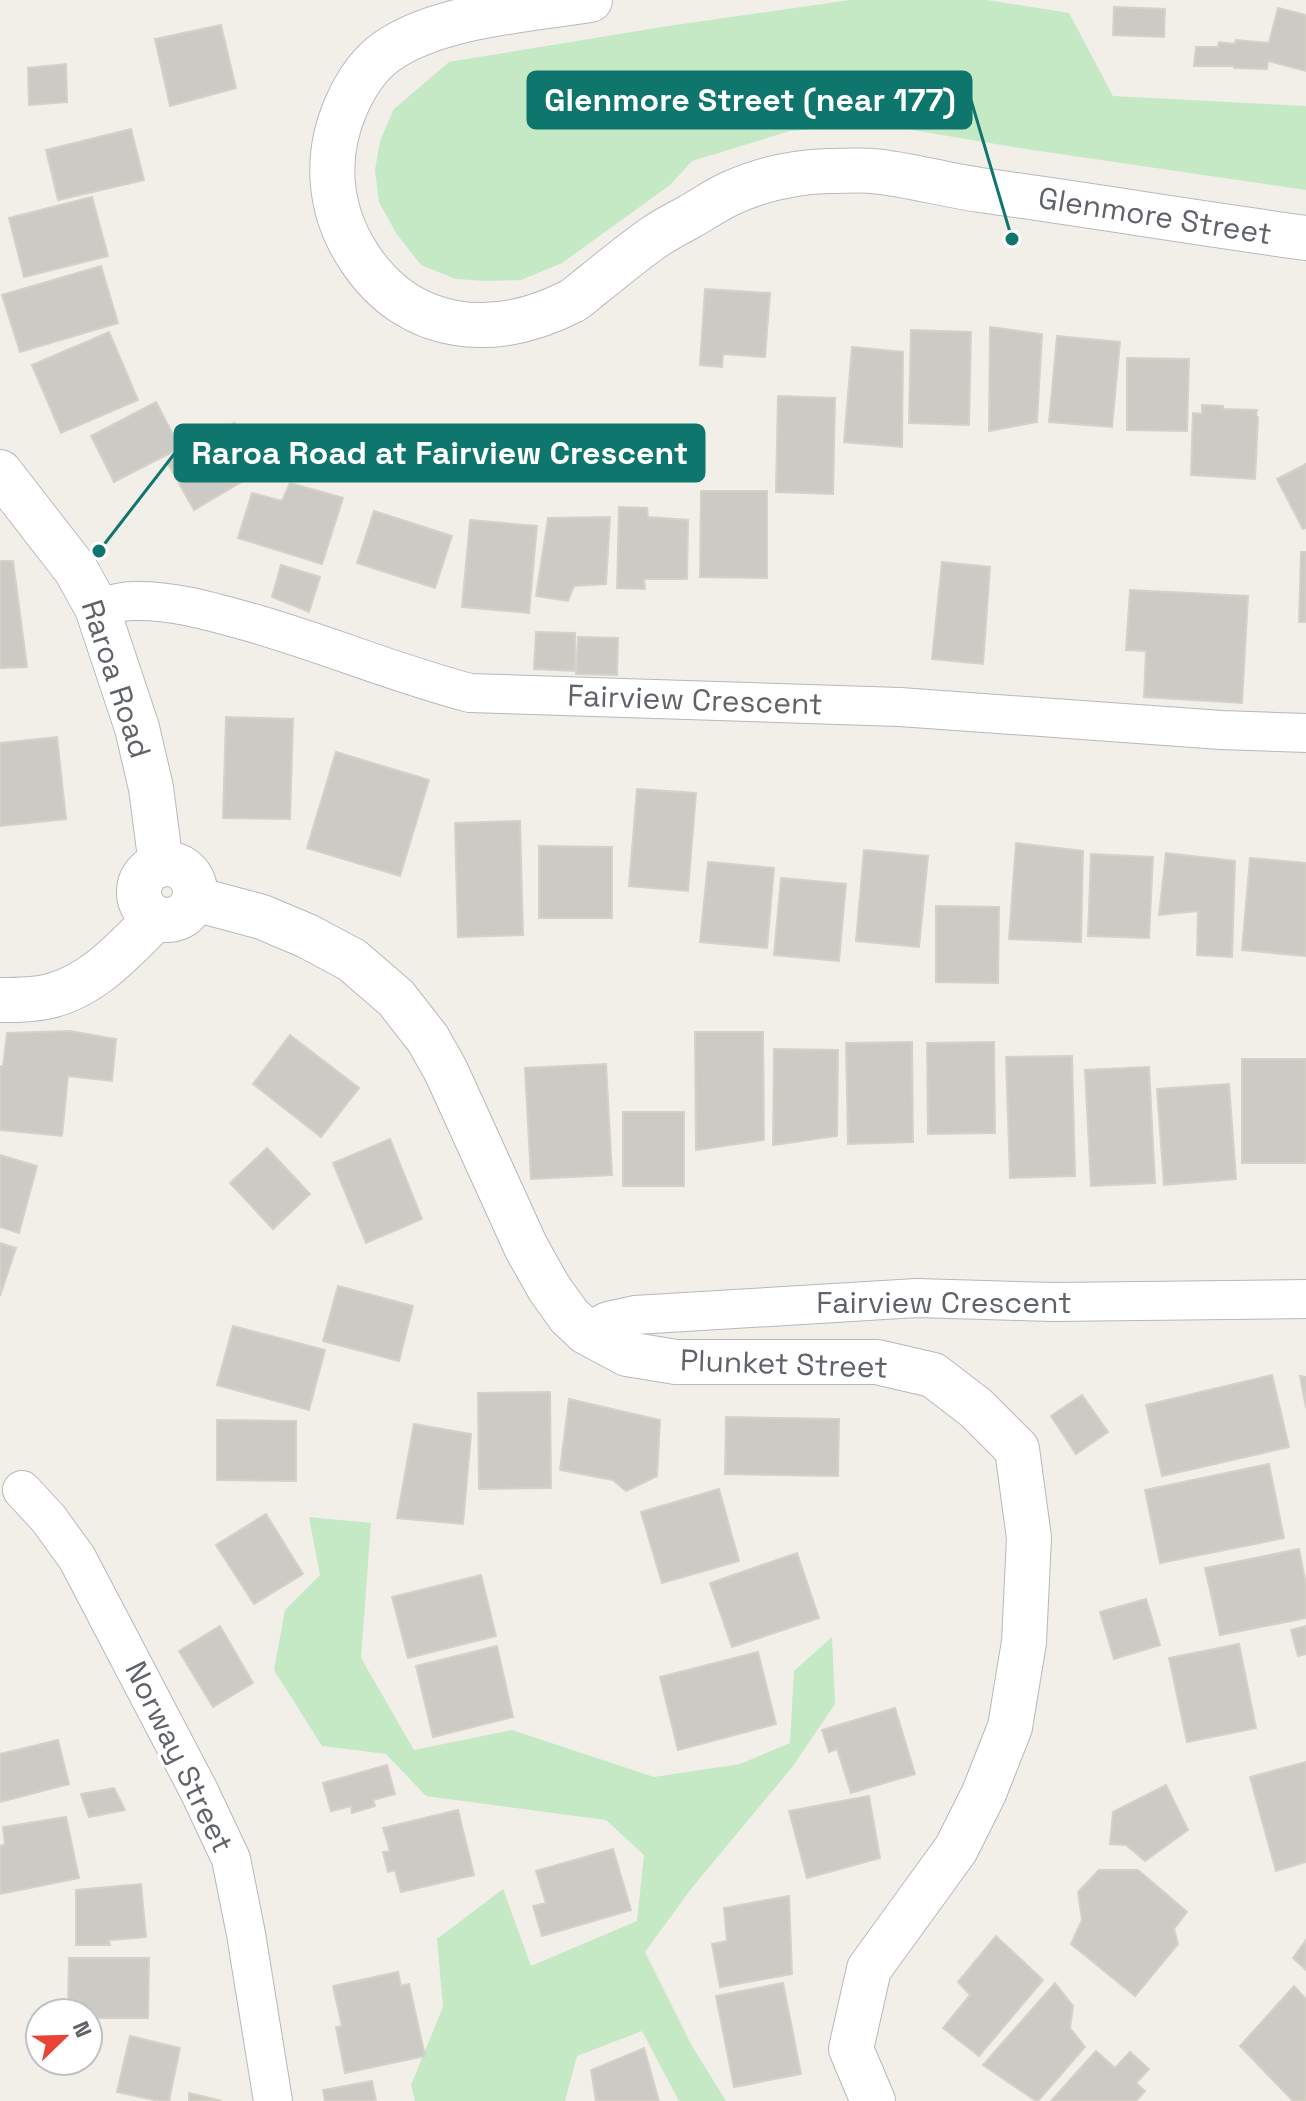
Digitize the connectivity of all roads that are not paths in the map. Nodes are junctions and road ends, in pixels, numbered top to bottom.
1 (590, 0) edge
2 (1306, 238) edge
3 (0, 472) edge
4 (97, 608) junction
5 (1306, 733) edge
6 (161, 865) junction
7 (195, 899) junction
8 (156, 918) junction
9 (0, 1000) edge
10 (1306, 1299) edge
11 (586, 1332) junction
12 (22, 1490) dead end
13 (273, 2101) edge
14 (873, 2101) edge

1 - 2 main road, Glenmore Street
3 - 4 main road, Raroa Road
4 - 5 street, Fairview Crescent
4 - 6 main road, Raroa Road
6 - 7 main road
6 - 8 main road
7 - 8 main road
7 - 11 main road, Plunket Street
8 - 9 main road
10 - 11 street, Fairview Crescent
11 - 14 main road, Plunket Street
12 - 13 street, Norway Street

